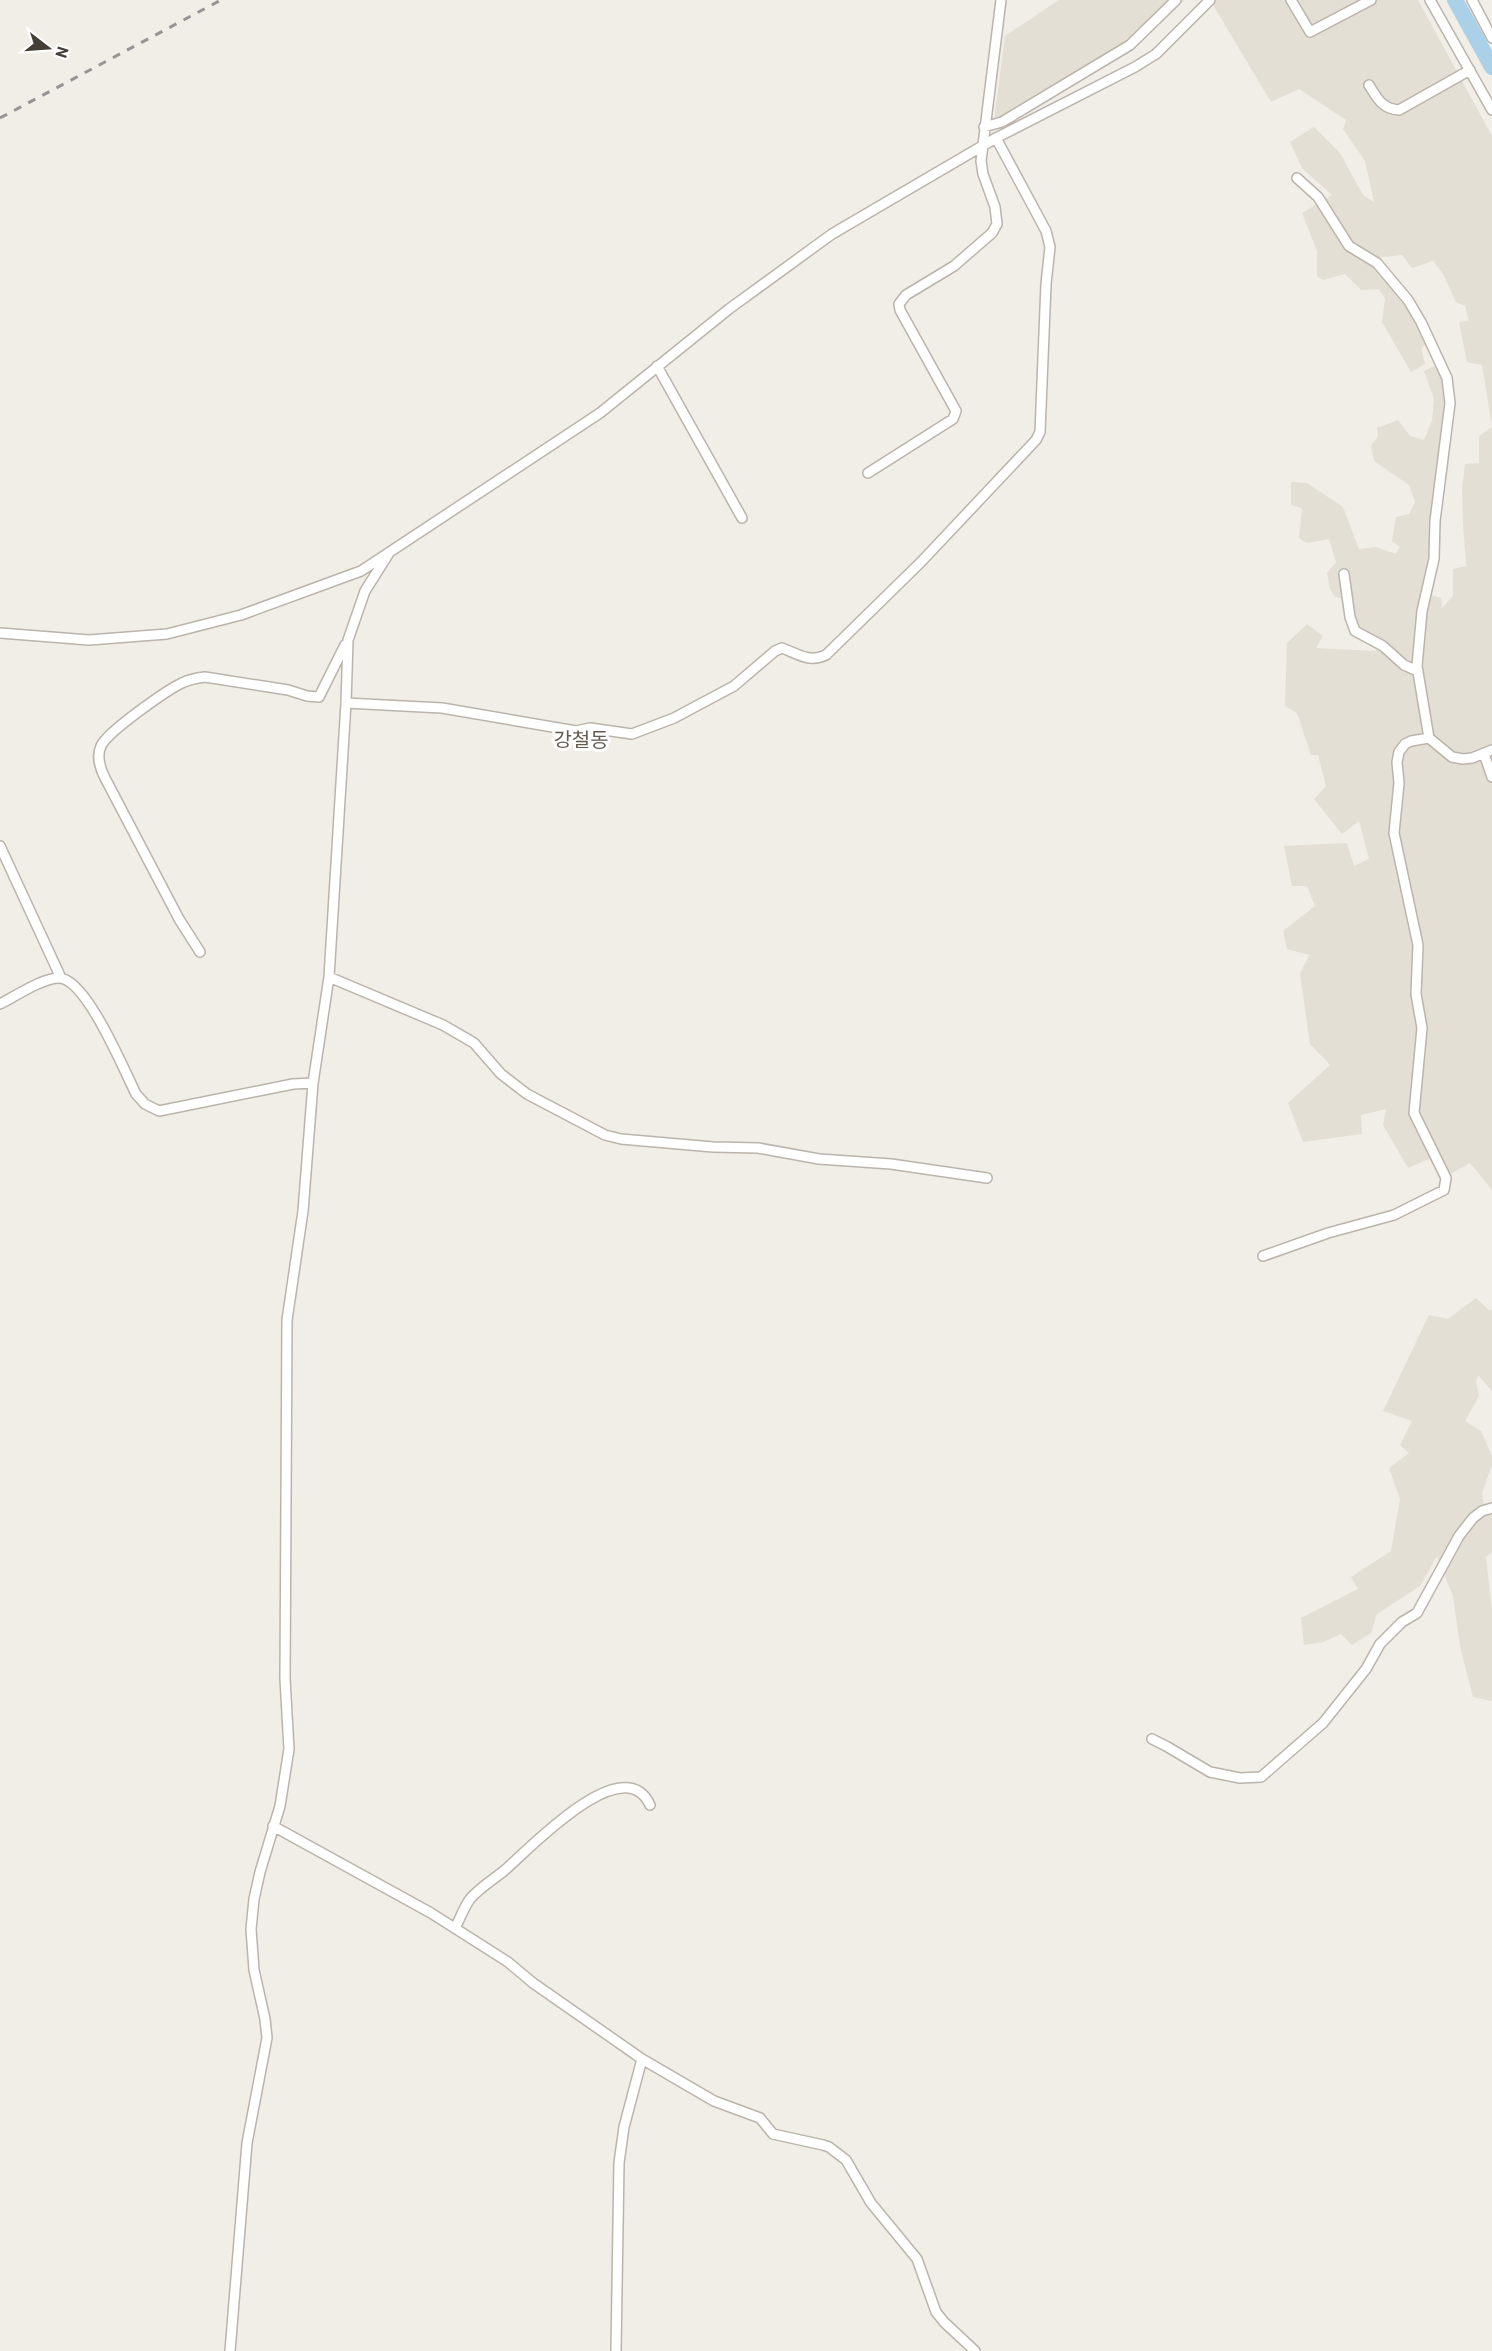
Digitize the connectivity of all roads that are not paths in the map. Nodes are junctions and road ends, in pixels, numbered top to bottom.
1 (1000, 0) edge
2 (1176, 0) edge
3 (1210, 0) edge
4 (1291, 0) edge
5 (1371, 0) edge
6 (1430, 0) edge
7 (1472, 0) edge
8 (1492, 38) edge
9 (1470, 70) junction
10 (1369, 85) dead end
11 (1492, 85) edge
12 (1482, 91) junction
13 (1492, 110) edge
14 (984, 127) junction
15 (996, 138) junction
16 (981, 148) junction
17 (1297, 178) dead end
18 (657, 366) junction
19 (868, 473) dead end
20 (742, 518) dead end
21 (389, 552) junction
22 (1344, 574) dead end
23 (0, 633) edge
24 (348, 640) junction
25 (1418, 671) junction
26 (346, 704) junction
27 (1429, 738) junction
28 (1488, 752) edge
29 (1492, 777) edge
30 (0, 846) edge
31 (200, 952) dead end
32 (329, 977) junction
33 (61, 978) junction
34 (0, 1004) edge
35 (313, 1083) junction
36 (987, 1178) dead end
37 (1263, 1256) dead end
38 (1492, 1508) edge
39 (1152, 1739) dead end
40 (650, 1805) dead end
41 (273, 1826) junction
42 (455, 1928) junction
43 (642, 2059) junction
44 (230, 2351) edge
45 (616, 2351) edge
46 (975, 2351) edge

1 - 14 street
2 - 14 street
3 - 15 street
4 - 5 street
6 - 9 street
7 - 8 street
9 - 10 street
9 - 12 street
11 - 12 street
12 - 13 street
14 - 16 street
15 - 16 street
15 - 26 street
16 - 18 street
16 - 19 street
17 - 25 street
18 - 20 street
18 - 21 street
21 - 23 street
21 - 24 street
22 - 25 street
24 - 26 street
24 - 31 street
25 - 27 street
26 - 32 street
27 - 28 street
27 - 37 street
28 - 29 street
30 - 33 street
32 - 35 street
32 - 36 street
33 - 34 street
33 - 35 street
35 - 41 street
38 - 39 street
40 - 42 street
41 - 42 street
41 - 44 street
42 - 43 street
43 - 45 street
43 - 46 street

